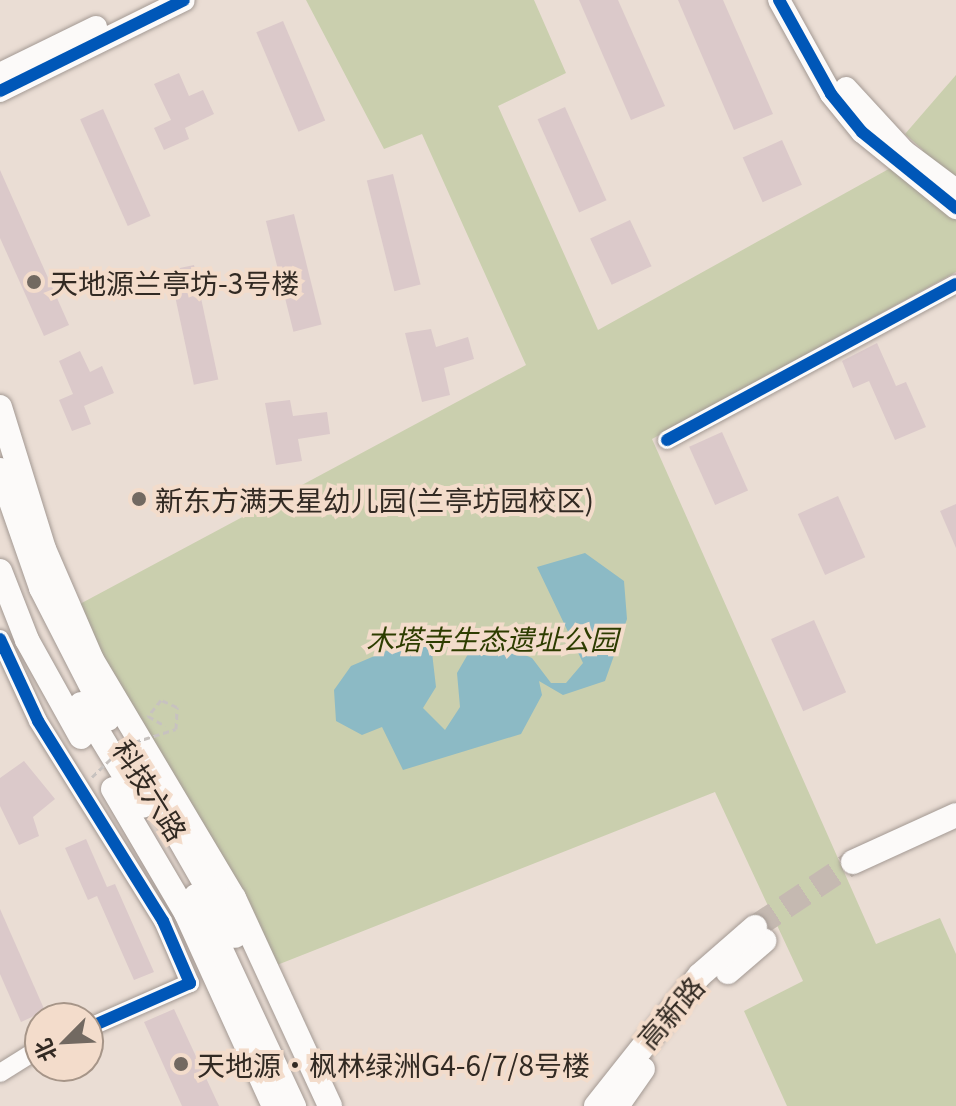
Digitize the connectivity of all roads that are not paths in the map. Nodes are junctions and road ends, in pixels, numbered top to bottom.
1 (151, 0) edge
2 (184, 0) edge
3 (779, 0) edge
4 (795, 0) edge
5 (0, 74) edge
6 (0, 91) edge
7 (956, 190) edge
8 (956, 208) edge
9 (956, 284) edge
10 (0, 407) edge
11 (667, 440) dead end
12 (0, 470) edge
13 (0, 523) edge
14 (0, 571) edge
15 (0, 639) edge
16 (956, 815) edge
17 (956, 832) edge
18 (104, 1021) edge
19 (24, 1058) edge
20 (0, 1073) edge
21 (274, 1106) edge
22 (294, 1106) edge
23 (312, 1106) edge
24 (330, 1106) edge
25 (596, 1106) edge
26 (617, 1106) edge

1 - 5 street
2 - 6 street
3 - 8 street
4 - 7 street
9 - 11 street
10 - 24 main road
12 - 23 main road, 科技六路
13 - 22 main road, 科技六路
14 - 21 main road
15 - 18 street
16 - 17 main road
19 - 20 street
25 - 26 main road, 高新路

